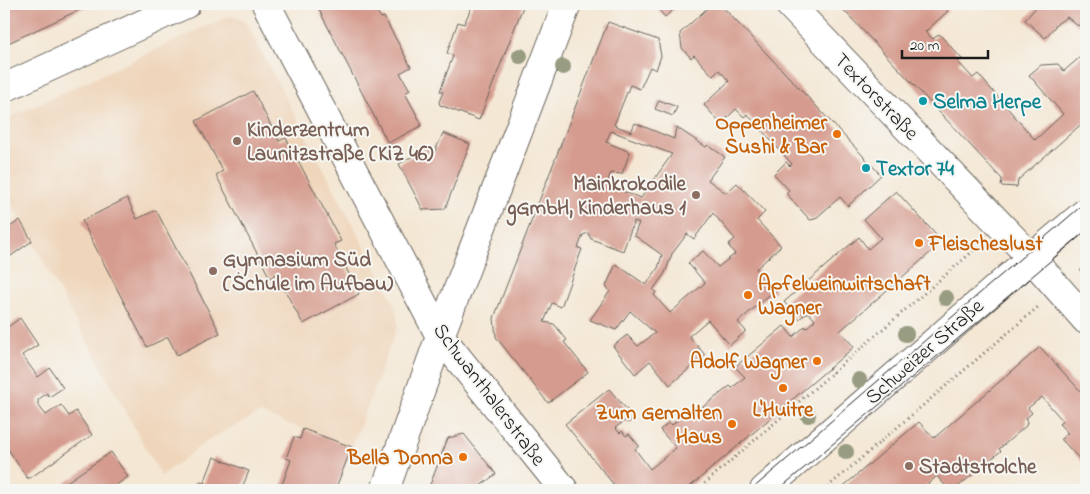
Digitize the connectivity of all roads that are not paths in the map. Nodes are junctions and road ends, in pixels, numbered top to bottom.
1 (186, 4) edge
2 (266, 4) edge
3 (567, 4) edge
4 (789, 4) edge
5 (4, 88) edge
6 (1086, 212) edge
7 (1031, 258) junction
8 (1086, 320) edge
9 (440, 336) junction
10 (385, 490) edge
11 (564, 490) edge
12 (764, 490) edge

1 - 5 street
2 - 9 street, Schwanthalerstraße
3 - 9 street
4 - 7 street, Textorstraße
6 - 7 street, Schweizer Straße
7 - 8 street, Textorstraße
7 - 12 street, Schweizer Straße
9 - 10 street
9 - 11 street, Schwanthalerstraße

